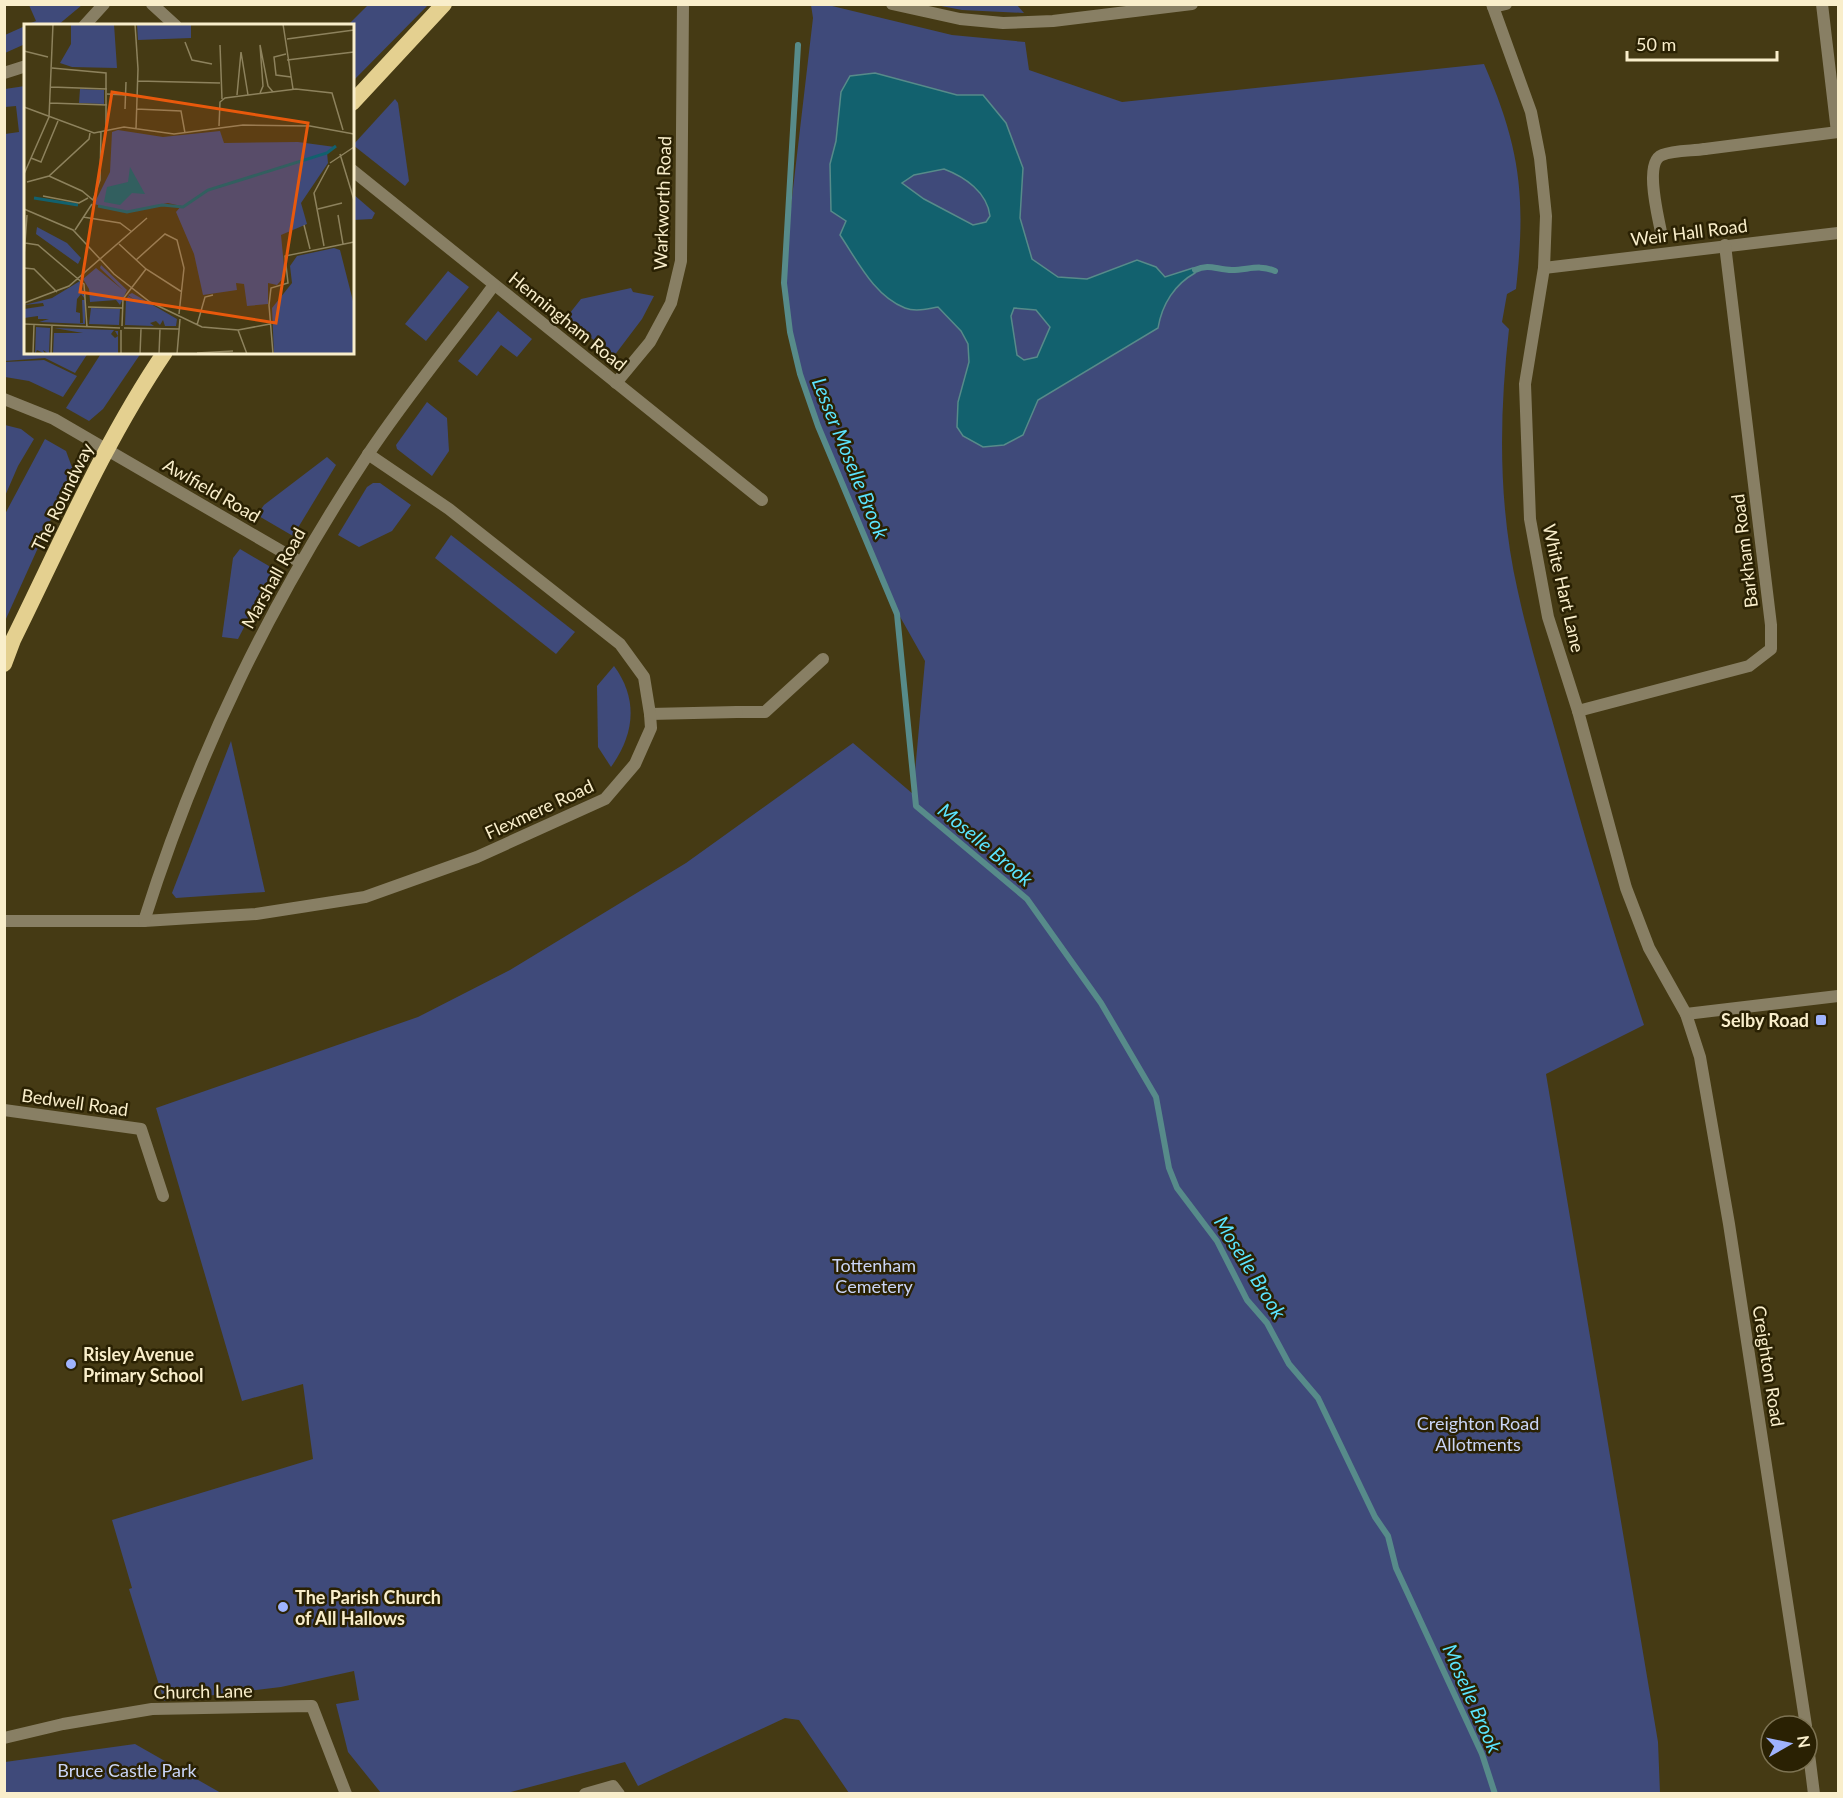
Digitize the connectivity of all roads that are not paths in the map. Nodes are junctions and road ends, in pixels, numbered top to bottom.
1 (104, 4) edge
2 (152, 4) edge
3 (444, 4) edge
4 (683, 4) edge
5 (892, 4) edge
6 (1192, 4) edge
7 (1506, 4) edge
8 (1822, 4) edge
9 (1493, 6) edge
10 (86, 24) edge
11 (174, 24) edge
12 (24, 67) edge
13 (4, 73) edge
14 (354, 101) edge
15 (1838, 132) edge
16 (354, 172) edge
17 (1661, 232) dead end
18 (1839, 233) edge
19 (1725, 245) junction
20 (1544, 268) junction
21 (494, 285) junction
22 (164, 354) edge
23 (616, 383) junction
24 (4, 399) edge
25 (106, 450) junction
26 (368, 454) junction
27 (762, 500) dead end
28 (300, 562) junction
29 (823, 659) dead end
30 (4, 664) edge
31 (1578, 711) junction
32 (650, 714) junction
33 (4, 921) edge
34 (144, 921) junction
35 (1839, 996) edge
36 (1686, 1014) junction
37 (4, 1110) edge
38 (163, 1197) dead end
39 (1804, 1714) edge
40 (4, 1738) edge
41 (1812, 1774) edge
42 (616, 1790) edge
43 (346, 1794) edge
44 (585, 1794) edge
45 (1814, 1794) edge

1 - 10 street
2 - 11 street
3 - 14 highway
4 - 23 street, Warkworth Road
5 - 6 street
7 - 9 street
8 - 15 street
9 - 20 street, White Hart Lane
12 - 13 street
15 - 17 street
16 - 21 street, Henningham Road
18 - 19 street, Weir Hall Road
19 - 20 street, Weir Hall Road
19 - 31 street, Barkham Road
20 - 31 street, White Hart Lane
21 - 23 street, Henningham Road
21 - 26 street, Marshall Road
22 - 25 highway, The Roundway
23 - 27 street, Henningham Road
24 - 25 street, Awlfield Road
25 - 28 street, Awlfield Road
25 - 30 highway, The Roundway
26 - 28 street, Marshall Road
26 - 32 street, Flexmere Road
28 - 34 street, Marshall Road
29 - 32 street
31 - 36 street, White Hart Lane
32 - 34 street, Flexmere Road
33 - 34 street, Flexmere Road
35 - 36 street
36 - 39 street, Creighton Road
37 - 38 street, Bedwell Road
40 - 43 street, Church Lane
41 - 45 street
42 - 44 street

